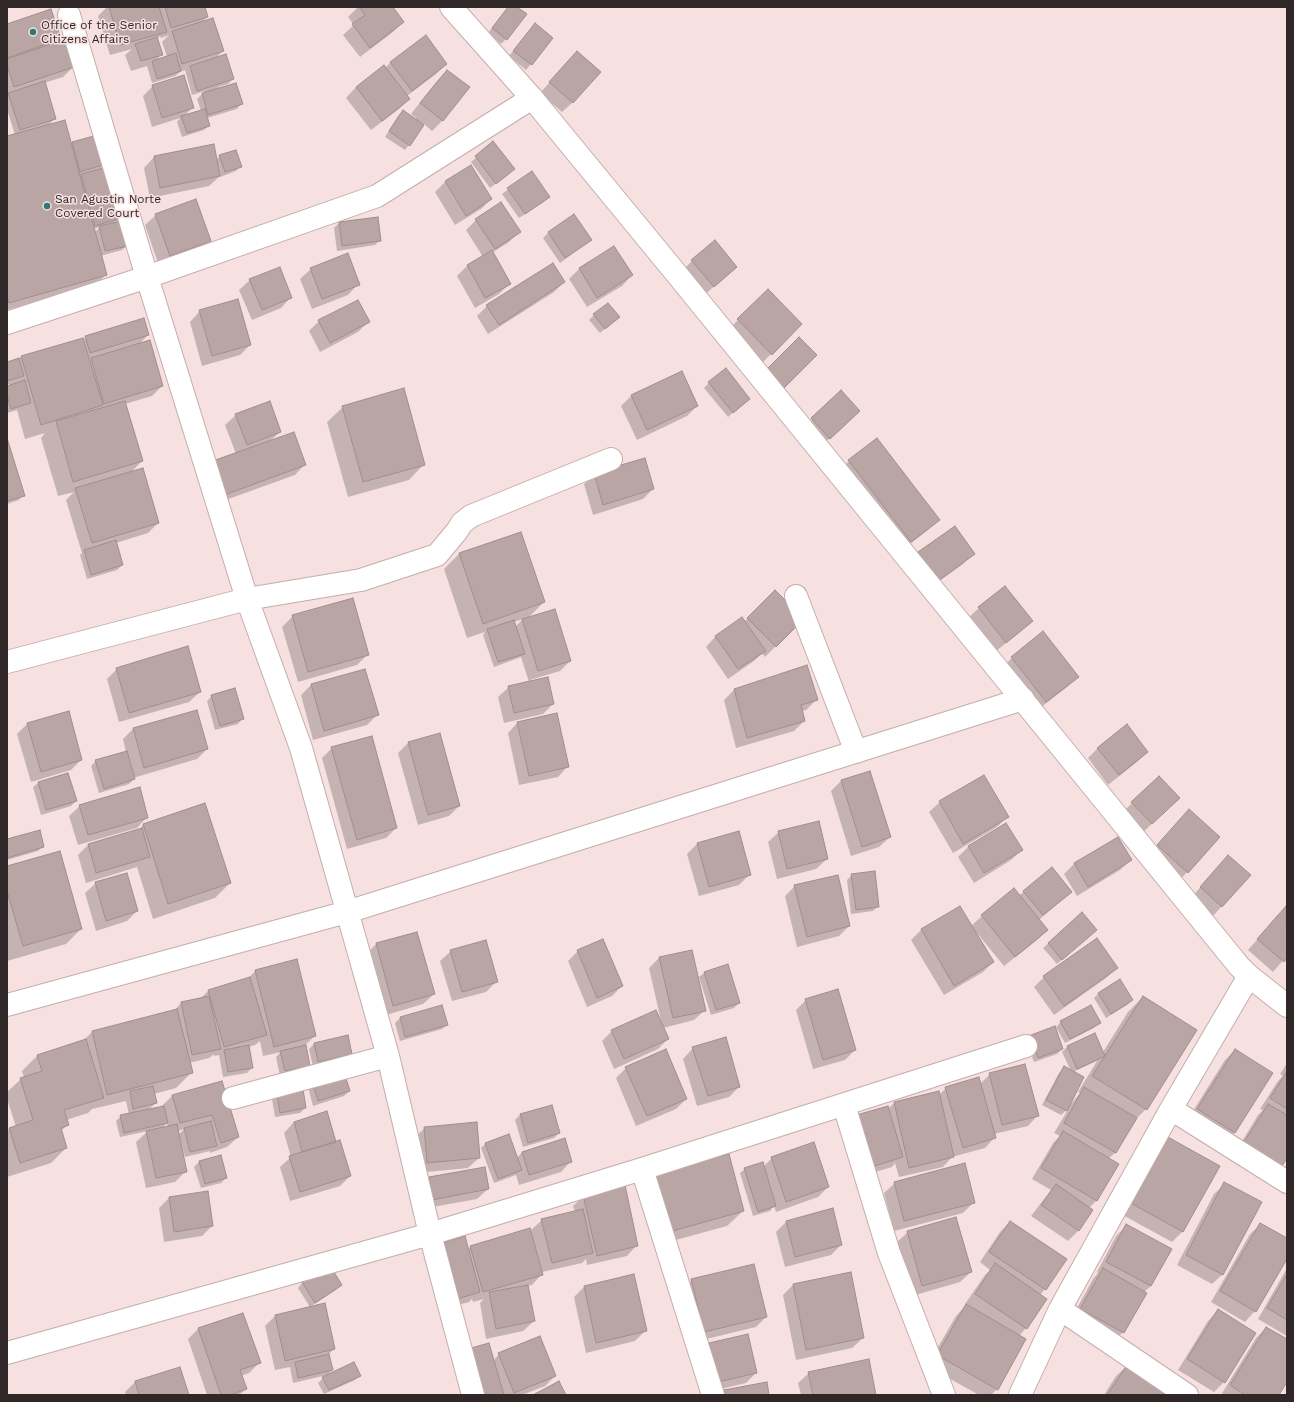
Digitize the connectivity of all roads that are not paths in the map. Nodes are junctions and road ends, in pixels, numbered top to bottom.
1 (451, 7) edge
2 (69, 15) dead end
3 (532, 98) junction
4 (147, 277) junction
5 (7, 323) edge
6 (611, 459) dead end
7 (796, 596) dead end
8 (247, 599) junction
9 (7, 662) edge
10 (1023, 699) junction
11 (856, 752) junction
12 (347, 912) junction
13 (1249, 976) junction
14 (7, 1005) edge
15 (1287, 1006) edge
16 (1026, 1046) dead end
17 (388, 1056) junction
18 (233, 1098) dead end
19 (844, 1104) junction
20 (1171, 1109) junction
21 (642, 1169) junction
22 (1287, 1182) edge
23 (430, 1234) junction
24 (1060, 1309) junction
25 (7, 1353) edge
26 (473, 1395) edge
27 (714, 1395) edge
28 (944, 1395) edge
29 (1020, 1395) edge
30 (1187, 1395) edge

1 - 3 street
2 - 4 street
3 - 4 street
3 - 10 street
4 - 5 street
4 - 8 street
6 - 8 street
7 - 11 street
8 - 9 street
8 - 12 street
10 - 11 street
10 - 13 street
11 - 12 street
12 - 14 street
12 - 17 street
13 - 15 street
13 - 20 street
16 - 19 street
17 - 18 street
17 - 23 street
19 - 21 street
19 - 28 street
20 - 22 street
20 - 24 street
21 - 23 street
21 - 27 street
23 - 25 street
23 - 26 street
24 - 29 street
24 - 30 street

